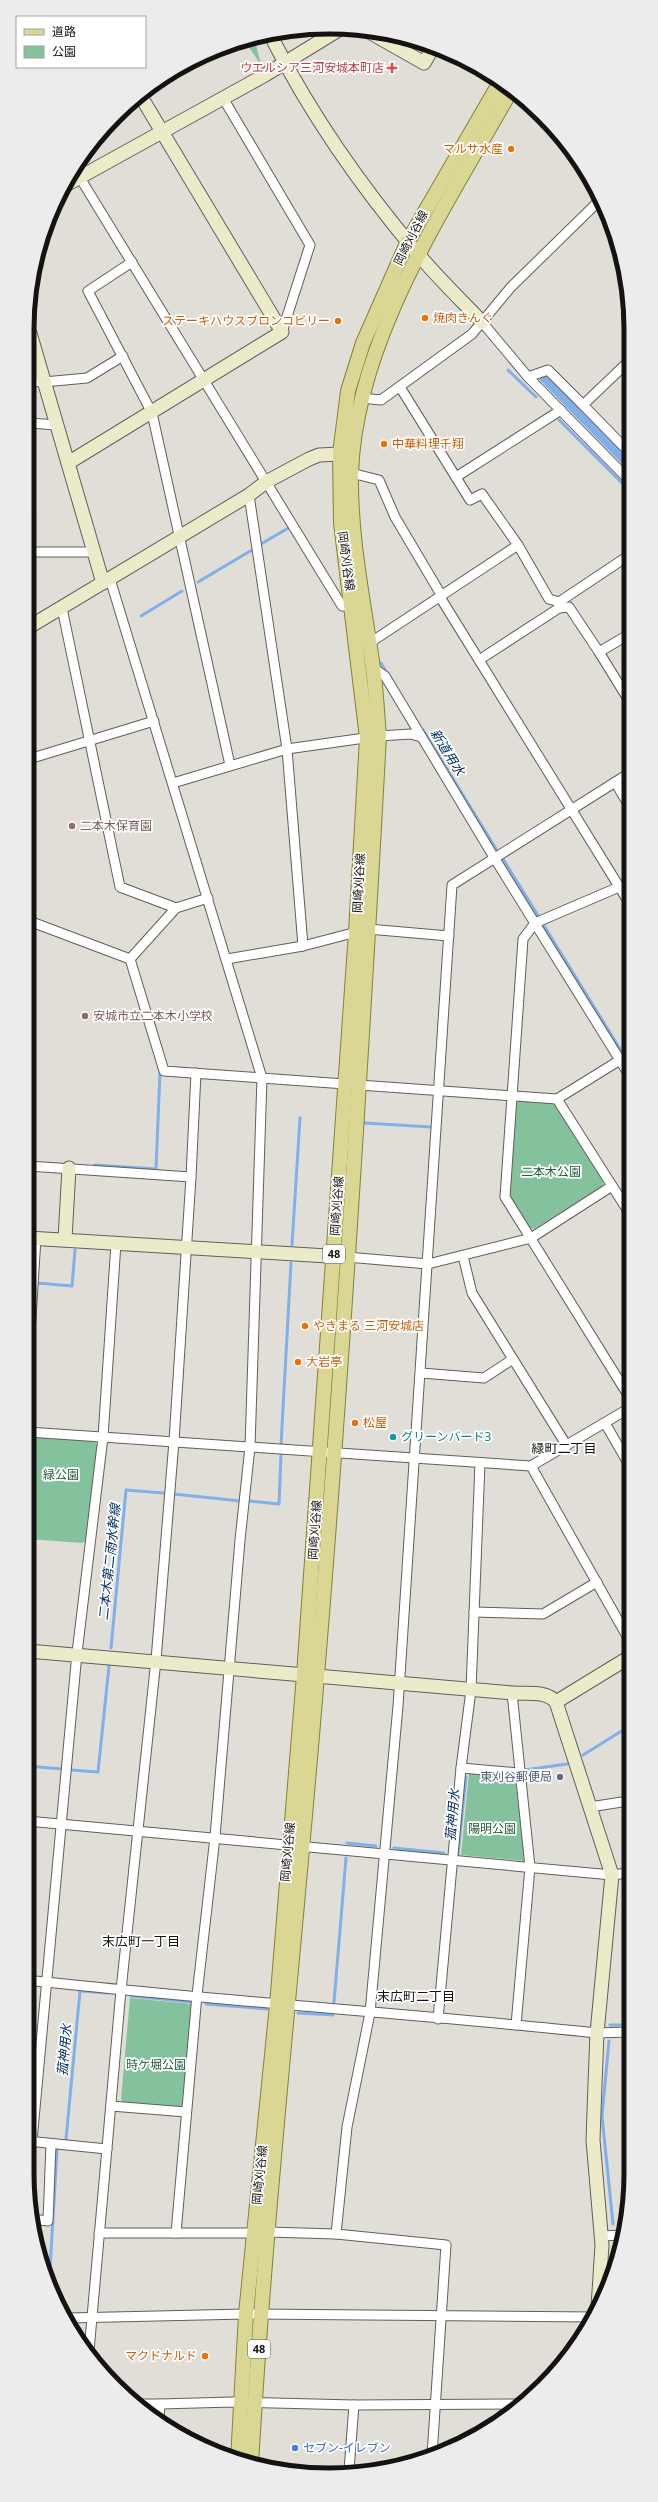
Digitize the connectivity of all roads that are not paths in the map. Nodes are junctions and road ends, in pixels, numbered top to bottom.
1 (332, 34) edge
2 (380, 39) edge
3 (274, 40) edge
4 (430, 52) edge
5 (285, 63) junction
6 (497, 87) edge
7 (509, 95) edge
8 (223, 98) junction
9 (143, 100) edge
10 (163, 132) junction
11 (80, 172) edge
12 (78, 175) edge
13 (596, 204) edge
14 (408, 241) junction
15 (419, 255) junction
16 (132, 262) junction
17 (482, 322) junction
18 (282, 332) junction
19 (34, 347) edge
20 (122, 356) junction
21 (624, 366) edge
22 (528, 377) junction
23 (34, 381) edge
24 (204, 381) junction
25 (44, 382) junction
26 (400, 387) junction
27 (362, 398) junction
28 (583, 405) junction
29 (561, 410) junction
30 (152, 413) junction
31 (34, 423) edge
32 (57, 425) junction
33 (624, 447) edge
34 (340, 454) junction
35 (68, 463) junction
36 (351, 473) junction
37 (624, 476) edge
38 (456, 477) junction
39 (266, 482) junction
40 (249, 495) junction
41 (179, 536) junction
42 (518, 545) junction
43 (34, 552) edge
44 (93, 552) junction
45 (624, 559) edge
46 (106, 581) junction
47 (440, 597) junction
48 (559, 605) junction
49 (352, 607) junction
50 (62, 608) junction
51 (34, 624) edge
52 (624, 637) edge
53 (368, 644) junction
54 (599, 652) junction
55 (479, 660) junction
56 (373, 668) junction
57 (624, 693) edge
58 (154, 721) junction
59 (421, 736) junction
60 (373, 737) junction
61 (89, 741) junction
62 (287, 749) junction
63 (34, 758) edge
64 (230, 765) junction
65 (624, 776) edge
66 (615, 782) junction
67 (172, 783) junction
68 (624, 797) edge
69 (572, 809) junction
70 (495, 859) junction
71 (623, 888) edge
72 (208, 898) junction
73 (176, 908) junction
74 (34, 923) edge
75 (535, 923) junction
76 (362, 931) junction
77 (449, 936) junction
78 (303, 946) junction
79 (130, 959) junction
80 (227, 960) junction
81 (620, 1060) junction
82 (624, 1066) edge
83 (196, 1073) junction
84 (262, 1078) junction
85 (351, 1084) junction
86 (439, 1090) junction
87 (511, 1095) junction
88 (557, 1099) junction
89 (34, 1166) edge
90 (69, 1168) junction
91 (191, 1177) junction
92 (612, 1186) junction
93 (624, 1205) edge
94 (34, 1238) edge
95 (531, 1238) junction
96 (65, 1239) junction
97 (116, 1243) junction
98 (186, 1246) junction
99 (255, 1252) junction
100 (341, 1256) junction
101 (463, 1256) junction
102 (428, 1264) junction
103 (513, 1359) junction
104 (420, 1373) junction
105 (624, 1389) edge
106 (624, 1411) edge
107 (605, 1423) junction
108 (34, 1432) edge
109 (103, 1437) junction
110 (174, 1442) junction
111 (567, 1446) junction
112 (250, 1447) junction
113 (326, 1453) junction
114 (624, 1456) edge
115 (415, 1459) junction
116 (480, 1463) junction
117 (531, 1466) junction
118 (597, 1582) junction
119 (474, 1612) junction
120 (624, 1631) edge
121 (34, 1650) edge
122 (77, 1653) junction
123 (156, 1660) junction
124 (624, 1660) edge
125 (229, 1668) junction
126 (311, 1675) junction
127 (400, 1683) junction
128 (470, 1690) junction
129 (512, 1694) junction
130 (556, 1702) junction
131 (461, 1768) junction
132 (519, 1773) junction
133 (624, 1802) edge
134 (590, 1807) junction
135 (34, 1821) edge
136 (63, 1823) junction
137 (139, 1830) junction
138 (215, 1837) junction
139 (295, 1845) junction
140 (384, 1852) junction
141 (452, 1860) junction
142 (530, 1867) junction
143 (624, 1873) edge
144 (612, 1875) junction
145 (34, 1981) edge
146 (47, 1982) junction
147 (121, 1990) junction
148 (197, 1995) junction
149 (283, 2006) junction
150 (370, 2013) junction
151 (438, 2019) junction
152 (516, 2025) junction
153 (624, 2032) edge
154 (597, 2033) junction
155 (34, 2097) edge
156 (111, 2106) junction
157 (186, 2112) junction
158 (34, 2142) edge
159 (51, 2144) junction
160 (107, 2149) junction
161 (38, 2219) edge
162 (99, 2233) junction
163 (176, 2233) junction
164 (261, 2233) junction
165 (336, 2234) junction
166 (617, 2235) edge
167 (601, 2236) junction
168 (599, 2293) edge
169 (246, 2314) junction
170 (261, 2315) junction
171 (440, 2317) junction
172 (73, 2318) edge
173 (91, 2318) junction
174 (585, 2318) edge
175 (89, 2345) edge
176 (247, 2403) junction
177 (437, 2403) junction
178 (145, 2404) edge
179 (160, 2404) junction
180 (354, 2405) junction
181 (506, 2405) junction
182 (512, 2405) edge
183 (506, 2409) edge
184 (159, 2414) edge
185 (433, 2449) edge
186 (239, 2454) edge
187 (250, 2457) edge
188 (349, 2467) edge

1 - 5 street
2 - 4 street
3 - 5 street
5 - 8 street
5 - 14 street
6 - 14 main road, 岡崎刈谷線 / 48
7 - 15 main road, 岡崎刈谷線 / 48
8 - 10 street
8 - 18 street
9 - 10 street
10 - 11 street
10 - 18 street
12 - 16 street
13 - 17 street
14 - 15 street
14 - 34 main road, 岡崎刈谷線 / 48
15 - 17 street
15 - 27 main road, 岡崎刈谷線 / 48
16 - 20 street
16 - 24 street
17 - 22 street
17 - 26 street
18 - 24 street
19 - 25 street
20 - 25 street
20 - 30 street
21 - 28 street
22 - 28 street
22 - 29 street
23 - 25 street
24 - 30 street
24 - 39 street
25 - 32 street
26 - 27 street
26 - 38 street
27 - 36 main road, 岡崎刈谷線 / 48
28 - 33 street
29 - 37 street
29 - 38 street
30 - 35 street
30 - 41 street
31 - 32 street
32 - 35 street
34 - 39 street
34 - 49 main road, 岡崎刈谷線 / 48
35 - 44 street
36 - 47 street
36 - 53 main road, 岡崎刈谷線 / 48
38 - 42 street
39 - 40 street
39 - 49 street
40 - 41 street
40 - 62 street
41 - 46 street
41 - 64 street
42 - 47 street
42 - 48 street
43 - 44 street
44 - 46 street
45 - 48 street
46 - 50 street
46 - 58 street
47 - 53 street
47 - 55 street
48 - 54 street
48 - 55 street
49 - 60 main road, 岡崎刈谷線 / 48
50 - 51 street
50 - 61 street
52 - 54 street
53 - 56 main road, 岡崎刈谷線 / 48
54 - 57 street
55 - 69 street
56 - 59 street
56 - 60 main road, 岡崎刈谷線 / 48
58 - 61 street
58 - 67 street
59 - 60 street
59 - 70 street
60 - 62 street
60 - 76 main road, 岡崎刈谷線 / 48
61 - 63 street
61 - 73 street
62 - 64 street
62 - 78 street
64 - 67 street
65 - 66 street
66 - 68 street
66 - 69 street
67 - 72 street
69 - 70 street
69 - 71 street
70 - 75 street
70 - 77 street
71 - 75 street
72 - 73 street
72 - 80 street
73 - 79 street
74 - 79 street
75 - 81 street
75 - 87 street
76 - 77 street
76 - 78 street
76 - 85 main road, 岡崎刈谷線 / 48
77 - 86 street
78 - 80 street
79 - 83 street
80 - 84 street
81 - 82 street
81 - 88 street
83 - 84 street
83 - 91 street
84 - 85 street
84 - 99 street
85 - 86 street
85 - 100 main road, 岡崎刈谷線 / 48
86 - 87 street
86 - 102 street
87 - 88 street
87 - 95 street
88 - 92 street
89 - 90 street
90 - 91 street
90 - 96 street
91 - 98 street
92 - 93 street
92 - 95 street
94 - 96 street
95 - 101 street
95 - 105 street
96 - 97 street
97 - 98 street
97 - 109 street
98 - 99 street
98 - 110 street
99 - 100 street
99 - 112 street
100 - 102 street
100 - 113 main road, 岡崎刈谷線 / 48
101 - 102 street
101 - 103 street
102 - 104 street
103 - 104 street
103 - 111 street
104 - 115 street
106 - 107 street
107 - 111 street
107 - 114 street
108 - 109 street
109 - 110 street
109 - 122 street
110 - 112 street
110 - 123 street
111 - 117 street
112 - 113 street
112 - 125 street
113 - 115 street
113 - 126 main road, 岡崎刈谷線 / 48
115 - 116 street
115 - 127 street
116 - 117 street
116 - 119 street
117 - 118 street
118 - 119 street
118 - 120 street
119 - 128 street
121 - 122 street
122 - 123 street
122 - 136 street
123 - 125 street
123 - 137 street
124 - 130 street
125 - 126 street
125 - 138 street
126 - 127 street
126 - 139 main road, 岡崎刈谷線 / 48
127 - 128 street
127 - 140 street
128 - 129 street
128 - 131 street
129 - 130 street
129 - 132 street
130 - 134 street
131 - 132 street
131 - 141 street
132 - 142 street
133 - 134 street
134 - 144 street
135 - 136 street
136 - 137 street
136 - 146 street
137 - 138 street
137 - 147 street
138 - 139 street
138 - 148 street
139 - 140 street
139 - 149 main road, 岡崎刈谷線 / 48
140 - 141 street
140 - 150 street
141 - 142 street
141 - 151 street
142 - 144 street
142 - 152 street
143 - 144 street
144 - 154 street
145 - 146 street
146 - 147 street
146 - 155 street
147 - 148 street
147 - 156 street
148 - 149 street
148 - 157 street
149 - 150 street
149 - 164 main road, 岡崎刈谷線 / 48
150 - 151 street
150 - 165 street
151 - 152 street
152 - 154 street
153 - 154 street
154 - 167 street
156 - 157 street
156 - 160 street
157 - 163 street
158 - 159 street
159 - 160 street
159 - 161 street
160 - 162 street
162 - 163 street
162 - 173 street
163 - 164 street
164 - 165 street
164 - 169 main road, 岡崎刈谷線 / 48
164 - 170 main road, 岡崎刈谷線 / 48
165 - 171 street
166 - 167 street
167 - 168 street
169 - 170 street
169 - 173 street
169 - 176 main road, 岡崎刈谷線 / 48
170 - 171 street
170 - 176 main road, 岡崎刈谷線 / 48
171 - 174 street
171 - 177 street
172 - 173 street
173 - 175 street
176 - 179 street
176 - 180 street
176 - 186 main road, 岡崎刈谷線 / 48
176 - 187 main road, 岡崎刈谷線 / 48
177 - 180 street
177 - 181 street
177 - 185 street
178 - 179 street
179 - 184 street
180 - 188 street
181 - 182 street
181 - 183 street

